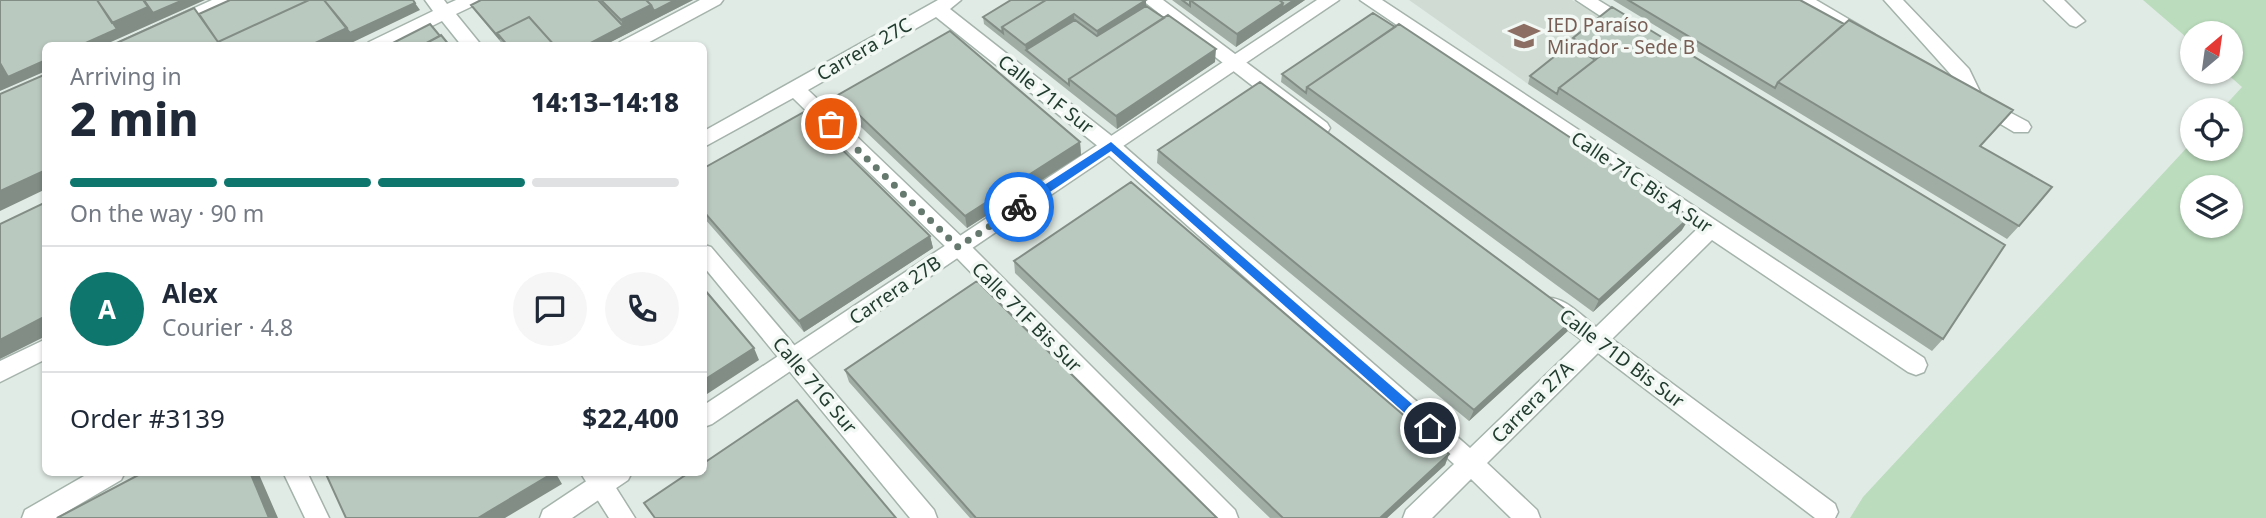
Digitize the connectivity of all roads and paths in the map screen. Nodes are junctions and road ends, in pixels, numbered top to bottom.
1 (228, 0) edge
2 (471, 0) edge
3 (714, 0) edge
4 (1151, 0) edge
5 (1330, 0) edge
6 (1369, 0) edge
7 (1585, 0) edge
8 (1803, 0) edge
9 (1893, 0) edge
10 (2053, 0) edge
11 (944, 4) edge
12 (439, 6) edge
13 (2076, 21) dead end
14 (1644, 35) edge
15 (135, 42) edge
16 (381, 42) edge
17 (470, 42) edge
18 (634, 42) edge
19 (1883, 46) edge
20 (1236, 63) junction
21 (1940, 79) edge
22 (795, 89) junction
23 (1974, 99) junction
24 (2021, 127) dead end
25 (707, 138) edge
26 (1334, 138) edge
27 (1111, 146) junction
28 (1711, 228) junction
29 (958, 247) junction
30 (707, 257) edge
31 (1530, 289) edge
32 (1595, 339) junction
33 (42, 350) edge
34 (793, 357) junction
35 (1916, 365) dead end
36 (0, 372) edge
37 (707, 415) edge
38 (1470, 463) junction
39 (106, 476) edge
40 (297, 476) edge
41 (604, 477) edge
42 (1826, 512) dead end
43 (34, 518) edge
44 (317, 518) edge
45 (552, 518) edge
46 (623, 518) edge
47 (925, 518) edge
48 (1226, 518) edge
49 (1415, 518) edge
50 (1528, 518) edge

1 - 15 street
2 - 12 street
3 - 18 street
4 - 20 street
5 - 20 street, Carrera 27B
6 - 28 street, Calle 71C Bis A Sur
7 - 14 street
8 - 19 street
9 - 23 street
10 - 13 street
11 - 22 street, Carrera 27C
11 - 27 street, Calle 71F Sur
12 - 16 street
12 - 17 street
20 - 26 street
20 - 27 street, Carrera 27B
21 - 23 street
22 - 25 street, Carrera 27C
22 - 29 street, Calle 71F Bis Sur
23 - 24 street
27 - 29 street, Carrera 27B
27 - 38 street, Calle 71F Sur
28 - 32 street, Carrera 27A
28 - 35 street, Calle 71C Bis A Sur
29 - 34 street, Carrera 27B
29 - 48 street, Calle 71F Bis Sur
30 - 34 street, Calle 71G Sur
31 - 32 street, Calle 71D Bis Sur
32 - 38 street, Carrera 27A
32 - 42 street, Calle 71D Bis Sur
33 - 36 street
34 - 37 street, Carrera 27B
34 - 47 street, Calle 71G Sur
38 - 49 street, Carrera 27A
38 - 50 street, Calle 71F Sur
39 - 43 street
40 - 44 street
41 - 45 street
41 - 46 street

